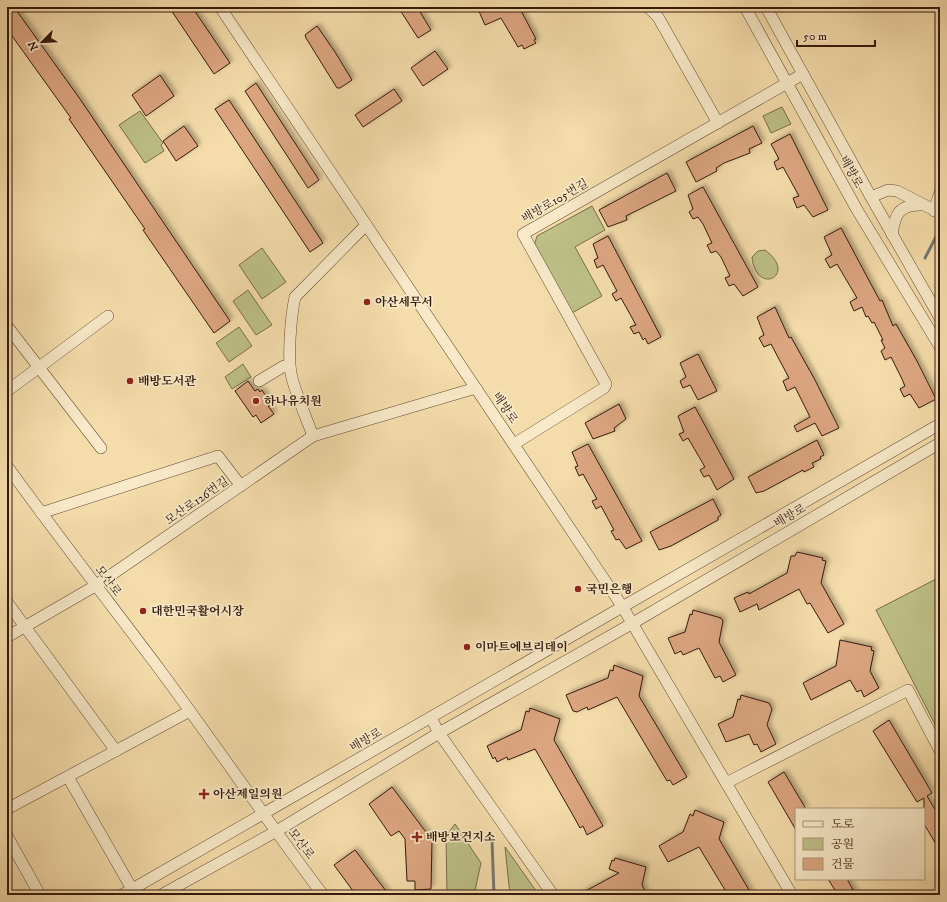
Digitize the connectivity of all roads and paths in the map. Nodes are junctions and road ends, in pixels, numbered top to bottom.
1 (220, 7) edge
2 (648, 7) edge
3 (762, 7) edge
4 (766, 7) edge
5 (747, 11) edge
6 (803, 74) junction
7 (786, 84) junction
8 (718, 123) junction
9 (940, 192) edge
10 (870, 197) junction
11 (922, 205) junction
12 (937, 212) edge
13 (366, 225) junction
14 (892, 236) junction
15 (108, 316) dead end
16 (940, 318) edge
17 (7, 326) edge
18 (940, 347) edge
19 (38, 368) junction
20 (290, 368) junction
21 (259, 380) dead end
22 (476, 388) junction
23 (7, 391) edge
24 (940, 424) edge
25 (313, 436) junction
26 (940, 443) edge
27 (514, 444) junction
28 (101, 448) dead end
29 (7, 466) edge
30 (241, 486) junction
31 (41, 513) junction
32 (95, 586) junction
33 (7, 602) edge
34 (622, 606) junction
35 (633, 624) junction
36 (25, 626) junction
37 (7, 637) edge
38 (190, 711) junction
39 (431, 718) junction
40 (439, 733) junction
41 (116, 751) junction
42 (940, 751) edge
43 (68, 777) junction
44 (726, 783) junction
45 (7, 809) edge
46 (263, 815) junction
47 (275, 832) junction
48 (7, 836) edge
49 (132, 889) junction
50 (40, 895) edge
51 (122, 895) edge
52 (161, 895) edge
53 (323, 895) edge
54 (553, 895) edge
55 (792, 895) edge

1 - 13 street, 배방로
2 - 8 street
3 - 5 street
4 - 6 street, 배방로
5 - 7 street, 배방로
6 - 7 street, 배방로105번길
6 - 10 street, 배방로
7 - 8 street, 배방로105번길
7 - 18 street, 배방로
8 - 27 street, 배방로105번길
9 - 12 street
10 - 11 street
10 - 14 street, 배방로
11 - 12 street
11 - 14 street
13 - 20 street
13 - 22 street, 배방로
14 - 16 street, 배방로
15 - 19 street
17 - 19 street
19 - 23 street
19 - 28 street
20 - 21 street
20 - 25 street
22 - 25 street, 모산로126번길
22 - 27 street, 배방로
24 - 34 street, 배방로
25 - 30 street, 모산로126번길
26 - 35 street, 배방로
27 - 34 street, 배방로
29 - 31 street, 모산로
30 - 31 street
30 - 32 street, 모산로126번길
31 - 32 street, 모산로
32 - 36 street, 모산로126번길
32 - 38 street, 모산로
33 - 36 street
34 - 35 street, 배방로
34 - 39 street, 배방로
35 - 40 street, 배방로
35 - 44 street, 배방로
36 - 37 street, 모산로126번길
36 - 41 street
38 - 41 street
38 - 46 street, 모산로
39 - 40 street
39 - 46 street, 배방로
40 - 47 street, 배방로
40 - 54 street
41 - 43 street
42 - 44 street
43 - 45 street
43 - 49 street
44 - 55 street, 배방로
46 - 47 street, 모산로
46 - 49 street, 배방로
47 - 52 street, 배방로
47 - 53 street, 모산로
48 - 50 street
49 - 51 street, 배방로

